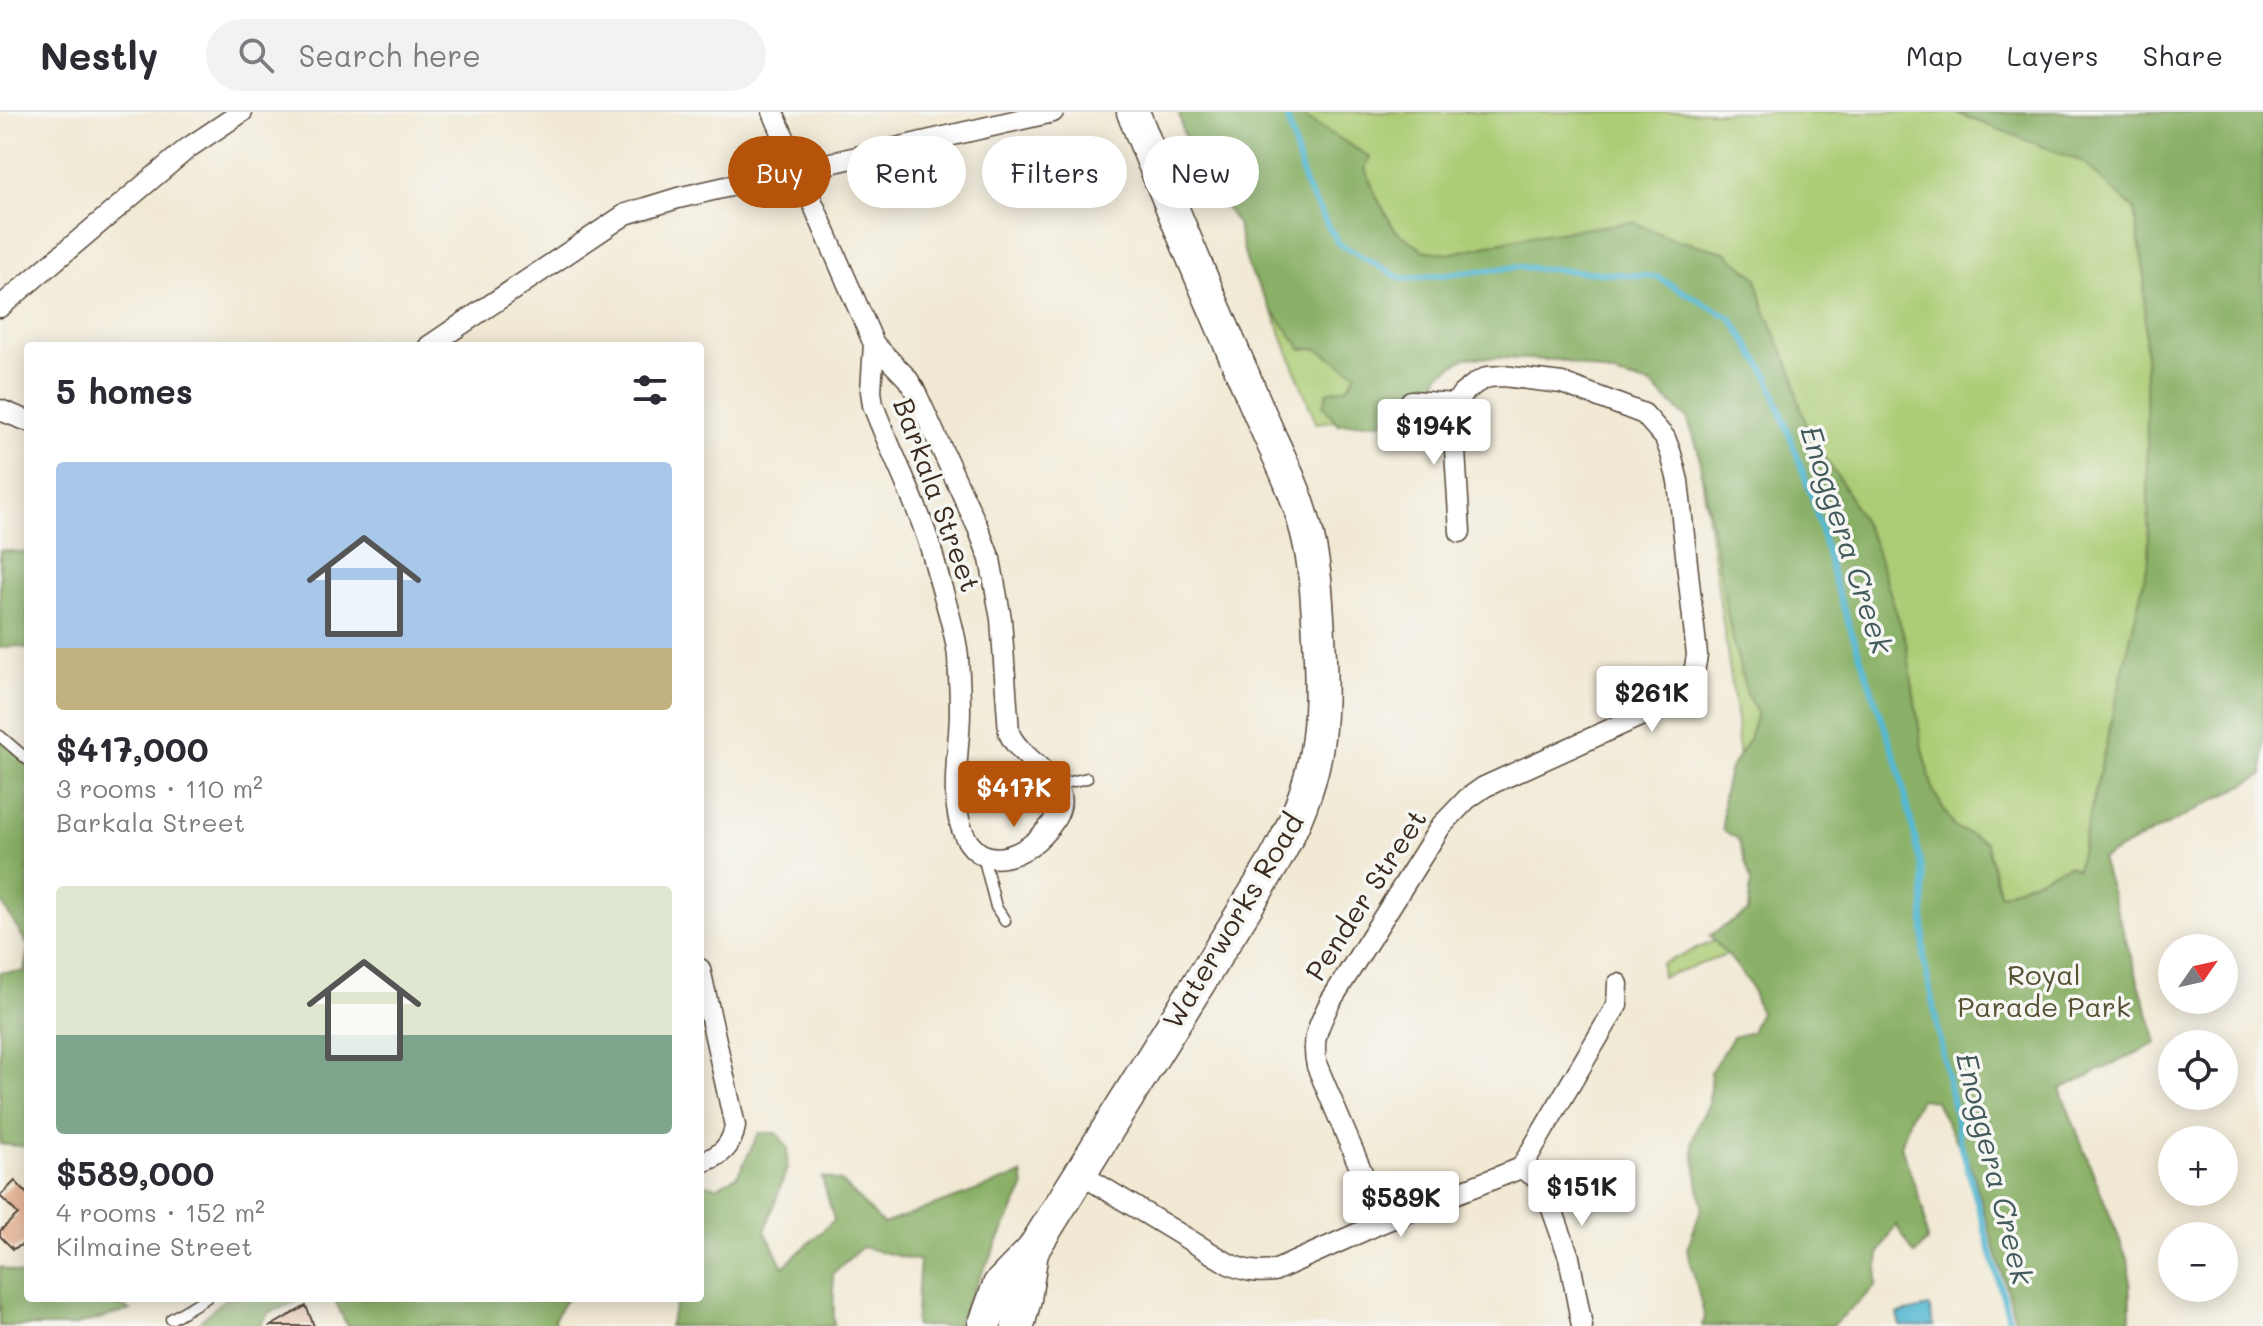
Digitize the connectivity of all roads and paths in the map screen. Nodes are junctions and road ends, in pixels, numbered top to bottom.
1 (242, 112) edge
2 (773, 112) edge
3 (1053, 112) edge
4 (1133, 112) edge
5 (784, 136) edge
6 (831, 163) edge
7 (728, 187) edge
8 (816, 208) edge
9 (0, 307) edge
10 (435, 342) edge
11 (874, 344) junction
12 (1411, 401) dead end
13 (1455, 404) junction
14 (0, 410) edge
15 (24, 419) edge
16 (1460, 532) dead end
17 (0, 736) edge
18 (24, 757) edge
19 (1052, 778) junction
20 (1087, 778) dead end
21 (983, 856) junction
22 (1005, 921) dead end
23 (1618, 984) dead end
24 (704, 987) edge
25 (704, 1161) edge
26 (1521, 1168) junction
27 (1079, 1173) junction
28 (1383, 1222) junction
29 (1032, 1251) junction
30 (199, 1302) edge
31 (171, 1319) dead end
32 (984, 1326) edge
33 (1018, 1326) edge
34 (1582, 1326) edge

1 - 9 street
2 - 5 street, Barkala Street
3 - 6 street
4 - 27 main road, Waterworks Road
7 - 10 street
8 - 11 street, Barkala Street
11 - 19 street, Barkala Street
11 - 21 street, Barkala Street
12 - 13 street
13 - 16 street
13 - 28 street, Pender Street
14 - 15 street
17 - 18 lane
19 - 20 lane
19 - 21 street
21 - 22 lane
23 - 26 street
24 - 25 street
26 - 28 street
26 - 34 street
27 - 28 street
27 - 29 main road, Waterworks Road
29 - 32 main road, Waterworks Road
29 - 33 main road, Waterworks Road
30 - 31 lane

